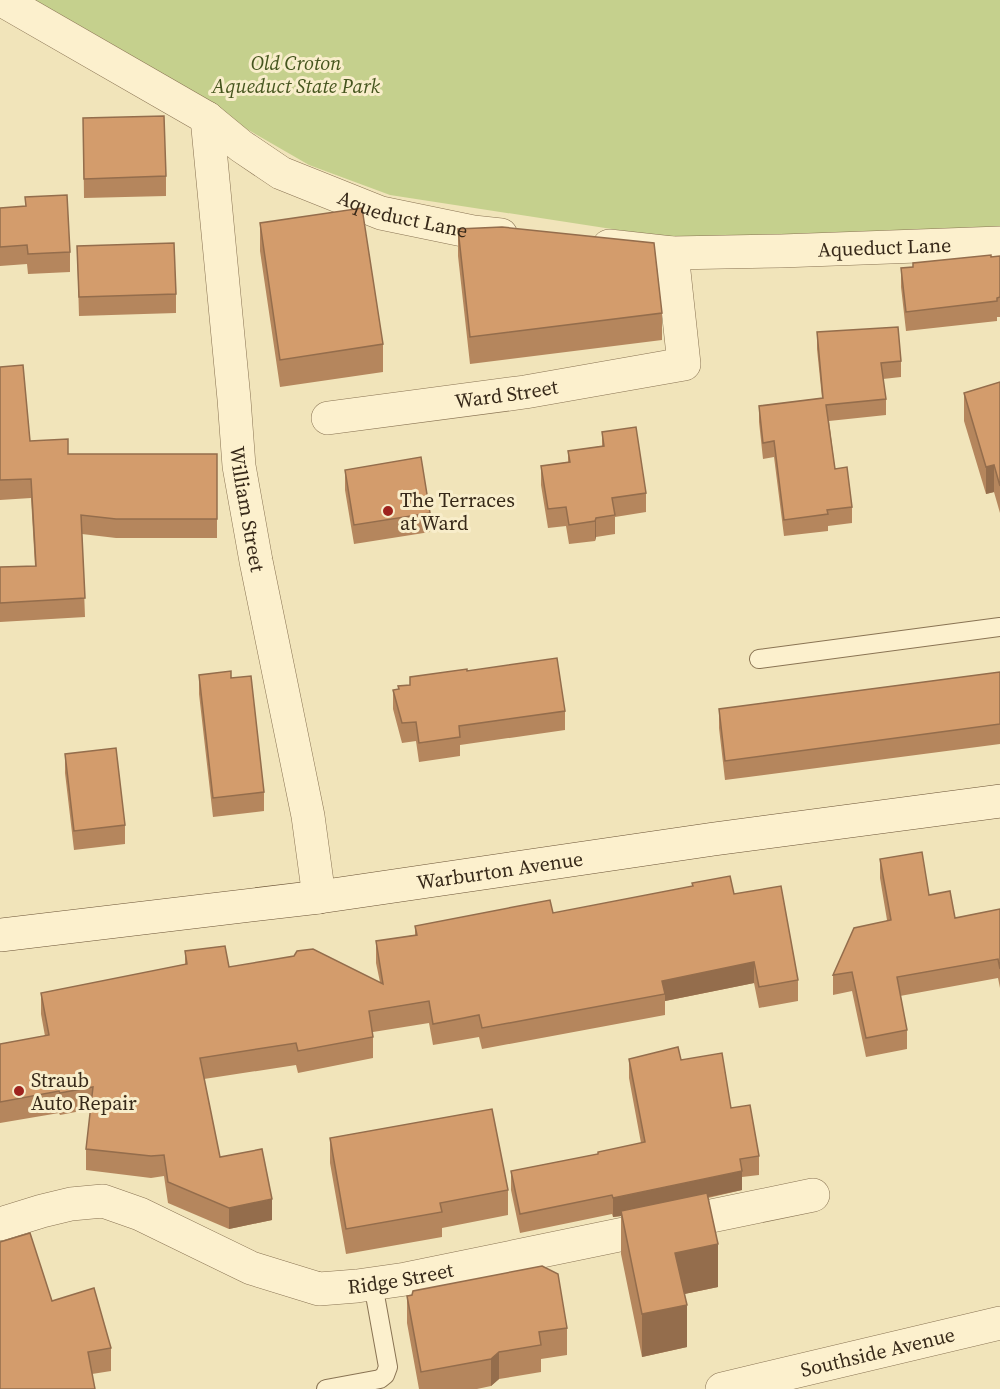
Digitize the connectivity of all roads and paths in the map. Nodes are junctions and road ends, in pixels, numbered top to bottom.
1 (2, 0) edge
2 (207, 118) junction
3 (527, 237) edge
4 (581, 242) edge
5 (1000, 243) edge
6 (672, 253) junction
7 (328, 418) dead end
8 (1000, 627) edge
9 (759, 659) dead end
10 (1000, 801) edge
11 (319, 897) junction
12 (0, 935) edge
13 (813, 1195) dead end
14 (0, 1224) edge
15 (373, 1284) junction
16 (1000, 1323) edge
17 (326, 1389) edge
18 (722, 1389) edge

1 - 2 street, Aqueduct Lane
2 - 3 street, Aqueduct Lane
2 - 11 street, William Street
4 - 6 street, Aqueduct Lane
5 - 6 street, Aqueduct Lane
6 - 7 street, Ward Street
8 - 9 lane
10 - 11 street, Warburton Avenue
11 - 12 street, Warburton Avenue
13 - 15 street, Ridge Street
14 - 15 street, Ridge Street
15 - 17 lane
16 - 18 street, Southside Avenue

